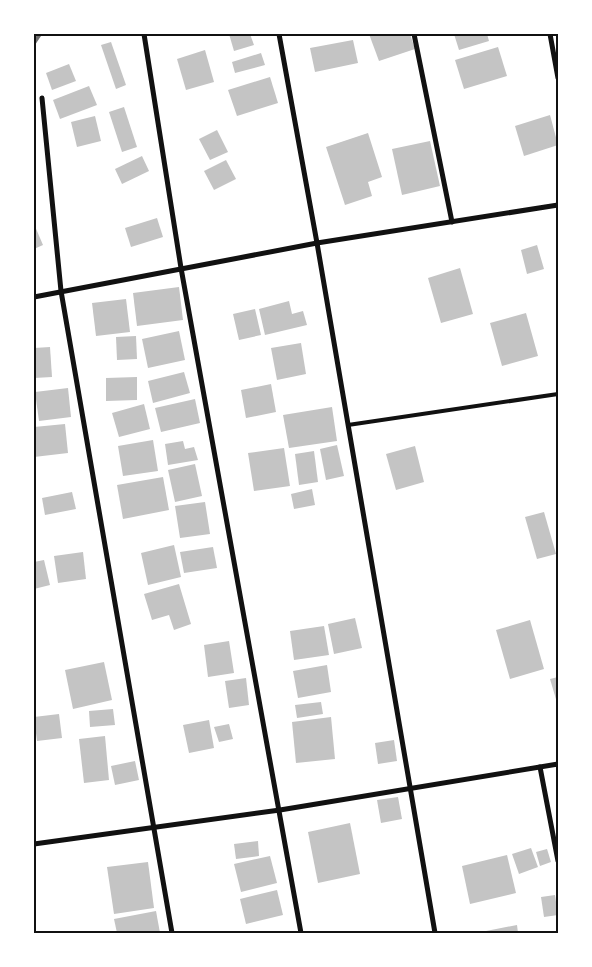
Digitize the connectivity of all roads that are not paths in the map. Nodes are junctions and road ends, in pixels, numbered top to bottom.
1 (144, 34) edge
2 (279, 34) edge
3 (414, 34) edge
4 (550, 34) edge
5 (558, 78) edge
6 (42, 98) dead end
7 (558, 205) edge
8 (452, 222) junction
9 (317, 243) junction
10 (181, 268) junction
11 (61, 291) junction
12 (34, 297) edge
13 (558, 394) edge
14 (348, 425) junction
15 (558, 764) edge
16 (540, 767) junction
17 (409, 788) junction
18 (280, 810) junction
19 (155, 828) junction
20 (34, 844) edge
21 (558, 861) edge
22 (172, 933) edge
23 (301, 933) edge
24 (435, 933) edge

1 - 10 street
2 - 9 street
3 - 8 street
4 - 5 street
6 - 11 street
7 - 8 street
8 - 9 street
9 - 10 street
9 - 14 street
10 - 11 street
10 - 18 street
11 - 12 street
11 - 19 street
13 - 14 lane
14 - 17 street
15 - 16 street
16 - 17 street
16 - 21 street
17 - 18 street
17 - 24 street
18 - 19 street
18 - 23 street
19 - 20 street
19 - 22 street

